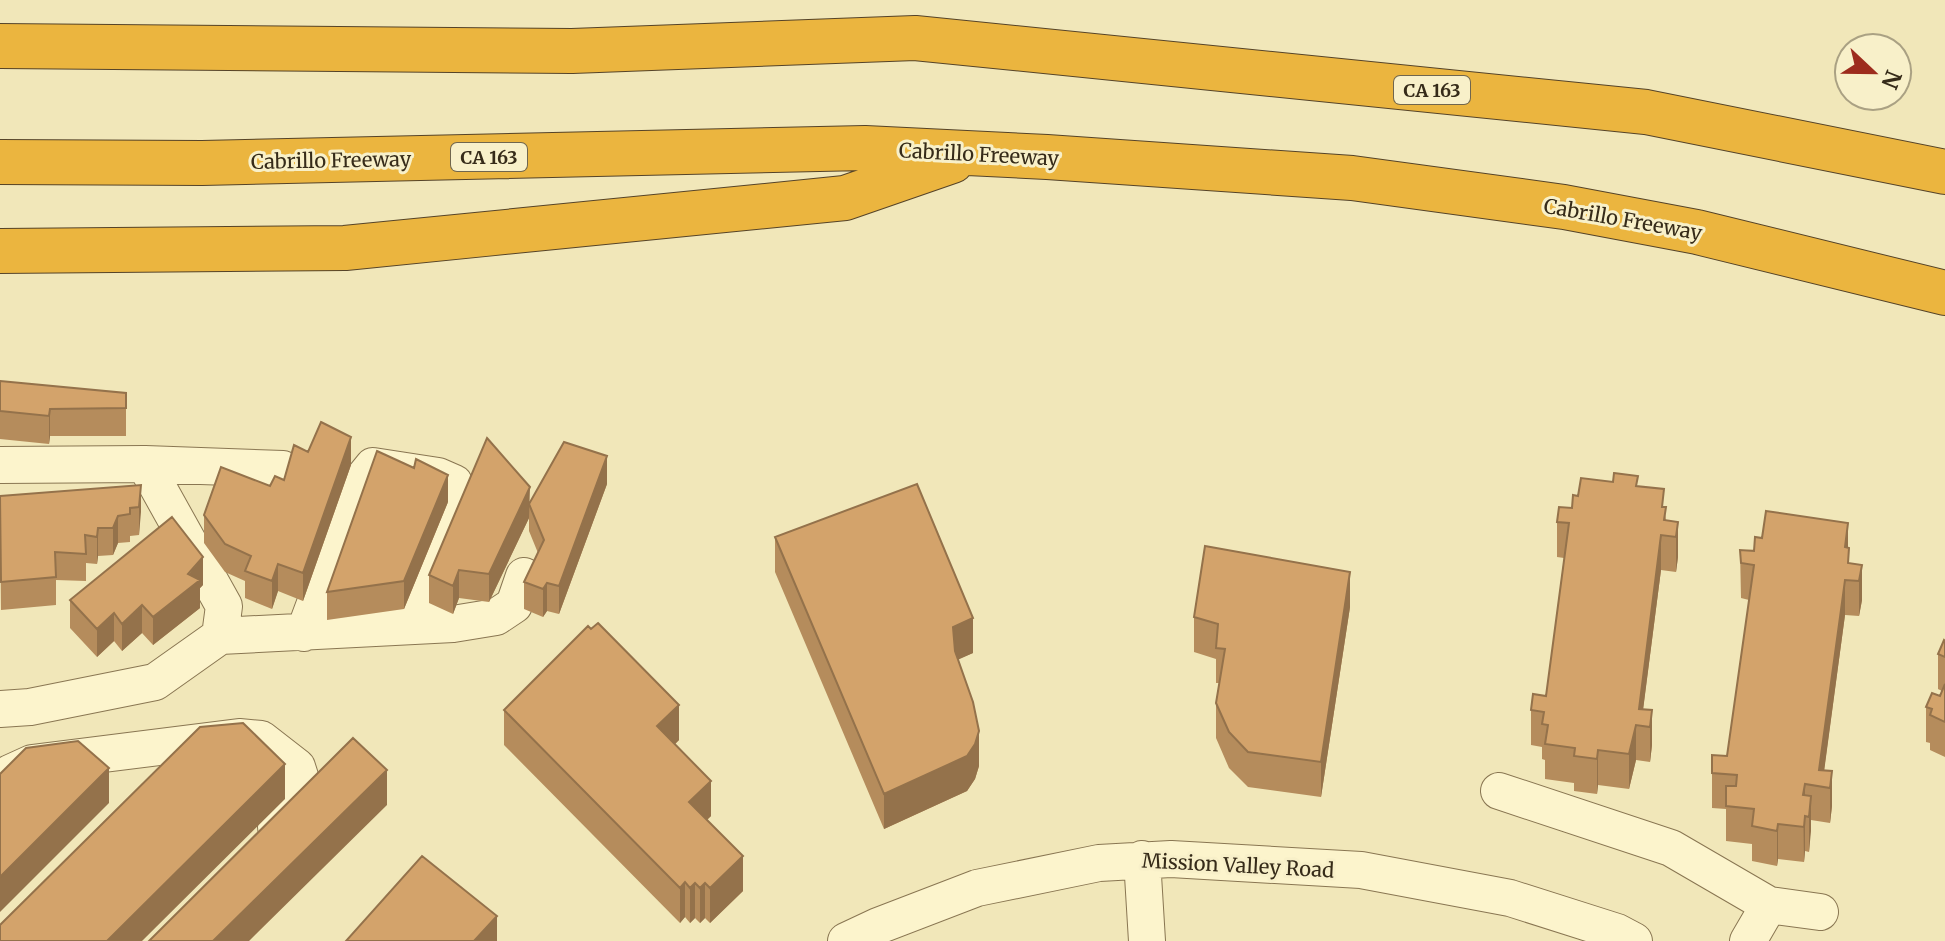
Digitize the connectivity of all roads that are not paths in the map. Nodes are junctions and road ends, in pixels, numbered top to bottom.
1 (0, 46) edge
2 (977, 153) junction
3 (0, 162) edge
4 (1945, 172) edge
5 (0, 251) edge
6 (1945, 293) edge
7 (145, 464) junction
8 (0, 465) edge
9 (283, 469) edge
10 (524, 576) edge
11 (416, 626) junction
12 (304, 633) junction
13 (220, 636) junction
14 (0, 709) edge
15 (0, 783) edge
16 (1499, 791) dead end
17 (256, 847) edge
18 (1142, 859) junction
19 (1769, 905) junction
20 (1820, 912) dead end
21 (881, 933) edge
22 (846, 941) edge
23 (1147, 941) edge
24 (1634, 941) edge
25 (1748, 941) edge

1 - 4 highway, CA 163
2 - 3 highway, Cabrillo Freeway / CA 163
2 - 5 highway
2 - 6 highway, Cabrillo Freeway / CA 163
7 - 8 street
7 - 9 street
7 - 13 street
10 - 11 street
11 - 12 street
11 - 12 street
12 - 13 street
13 - 14 street
15 - 17 street
16 - 19 street
18 - 21 street, Mission Valley Road
18 - 23 street
18 - 24 street, Mission Valley Road
19 - 20 street
19 - 25 street
21 - 22 street, Mission Valley Road

